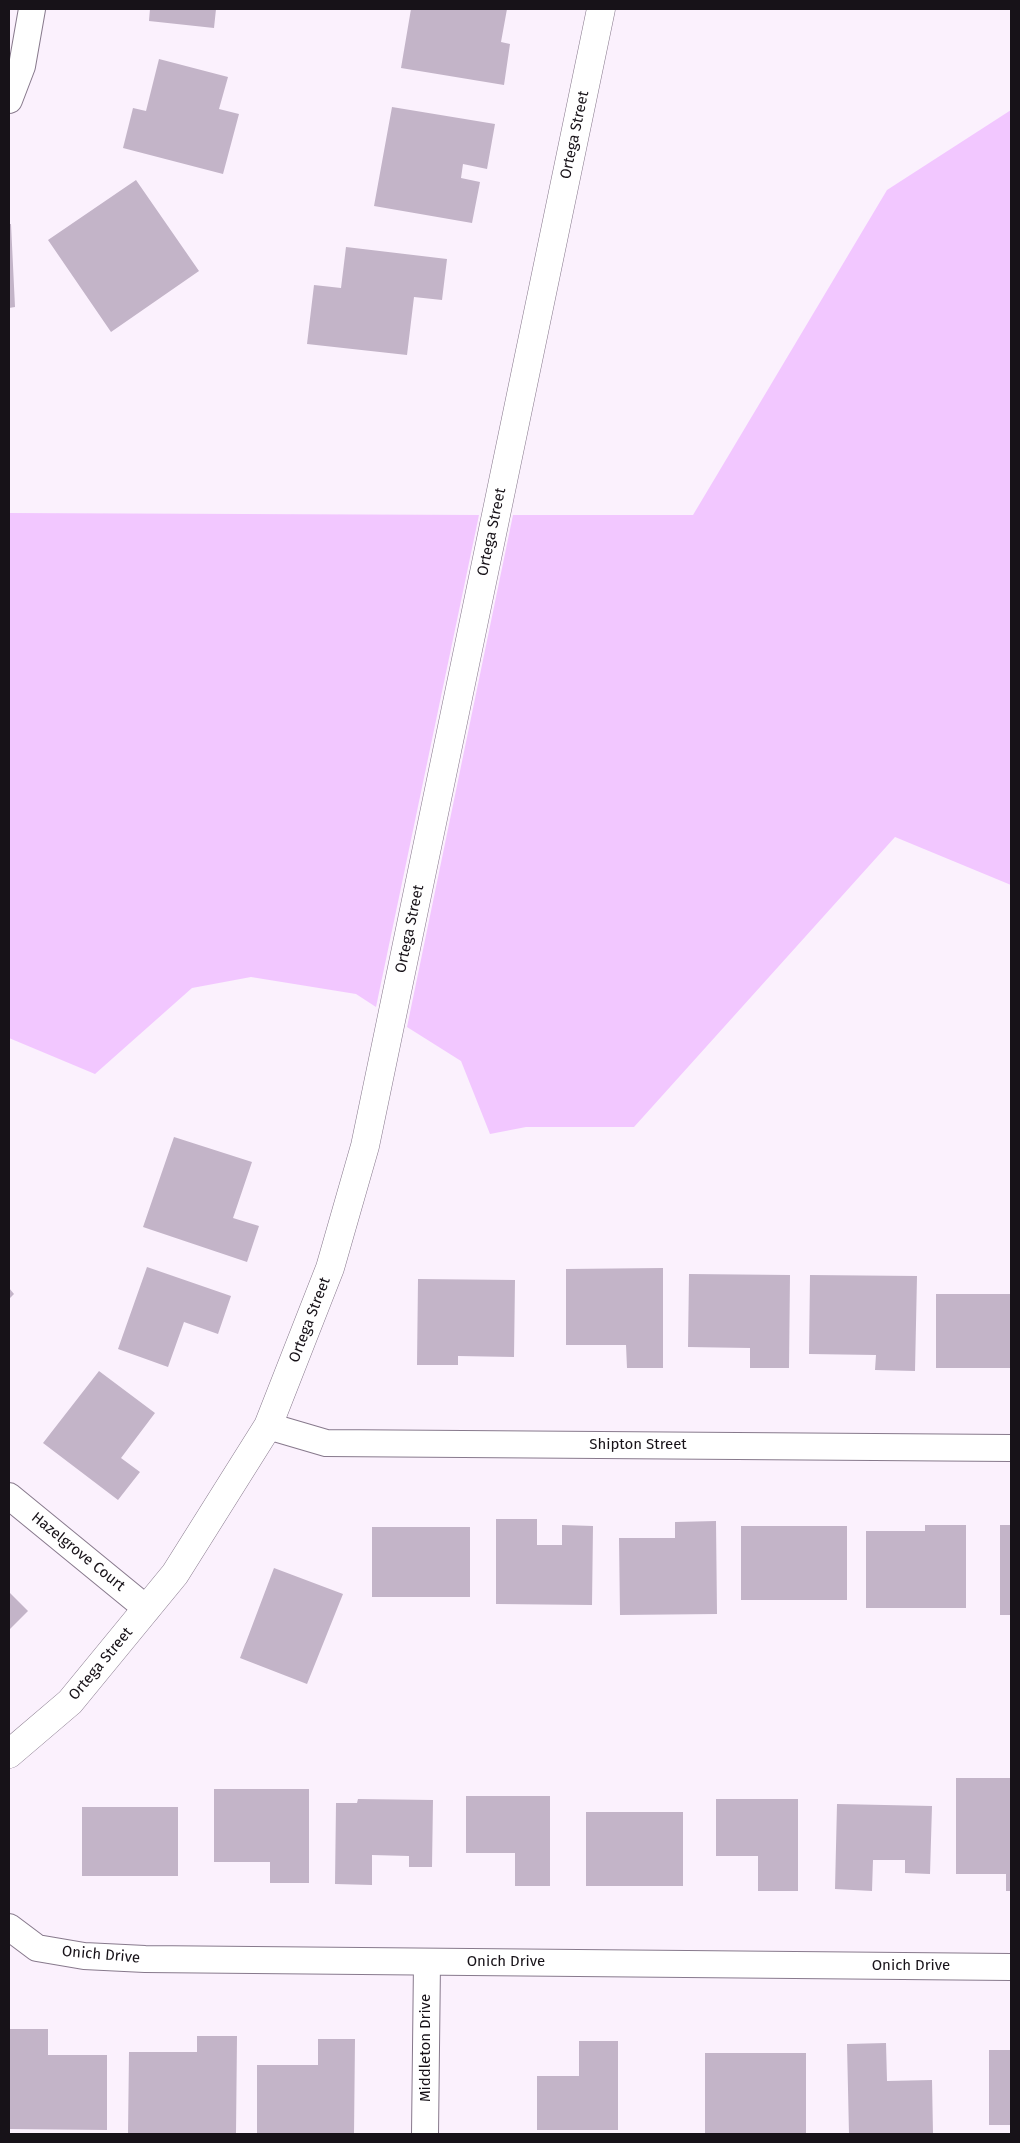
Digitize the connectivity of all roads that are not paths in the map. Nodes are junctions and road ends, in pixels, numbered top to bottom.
1 (32, 9) edge
2 (601, 9) edge
3 (9, 100) edge
4 (268, 1426) junction
5 (1011, 1448) edge
6 (9, 1496) edge
7 (147, 1609) junction
8 (9, 1754) edge
9 (9, 1927) edge
10 (427, 1962) junction
11 (1011, 1966) edge
12 (426, 2134) edge

1 - 3 street
2 - 4 street, Ortega Street
4 - 5 street, Shipton Street
4 - 7 street, Ortega Street
6 - 7 street, Hazelgrove Court
7 - 8 street, Ortega Street
9 - 10 street, Onich Drive
10 - 11 street, Onich Drive
10 - 12 street, Middleton Drive

